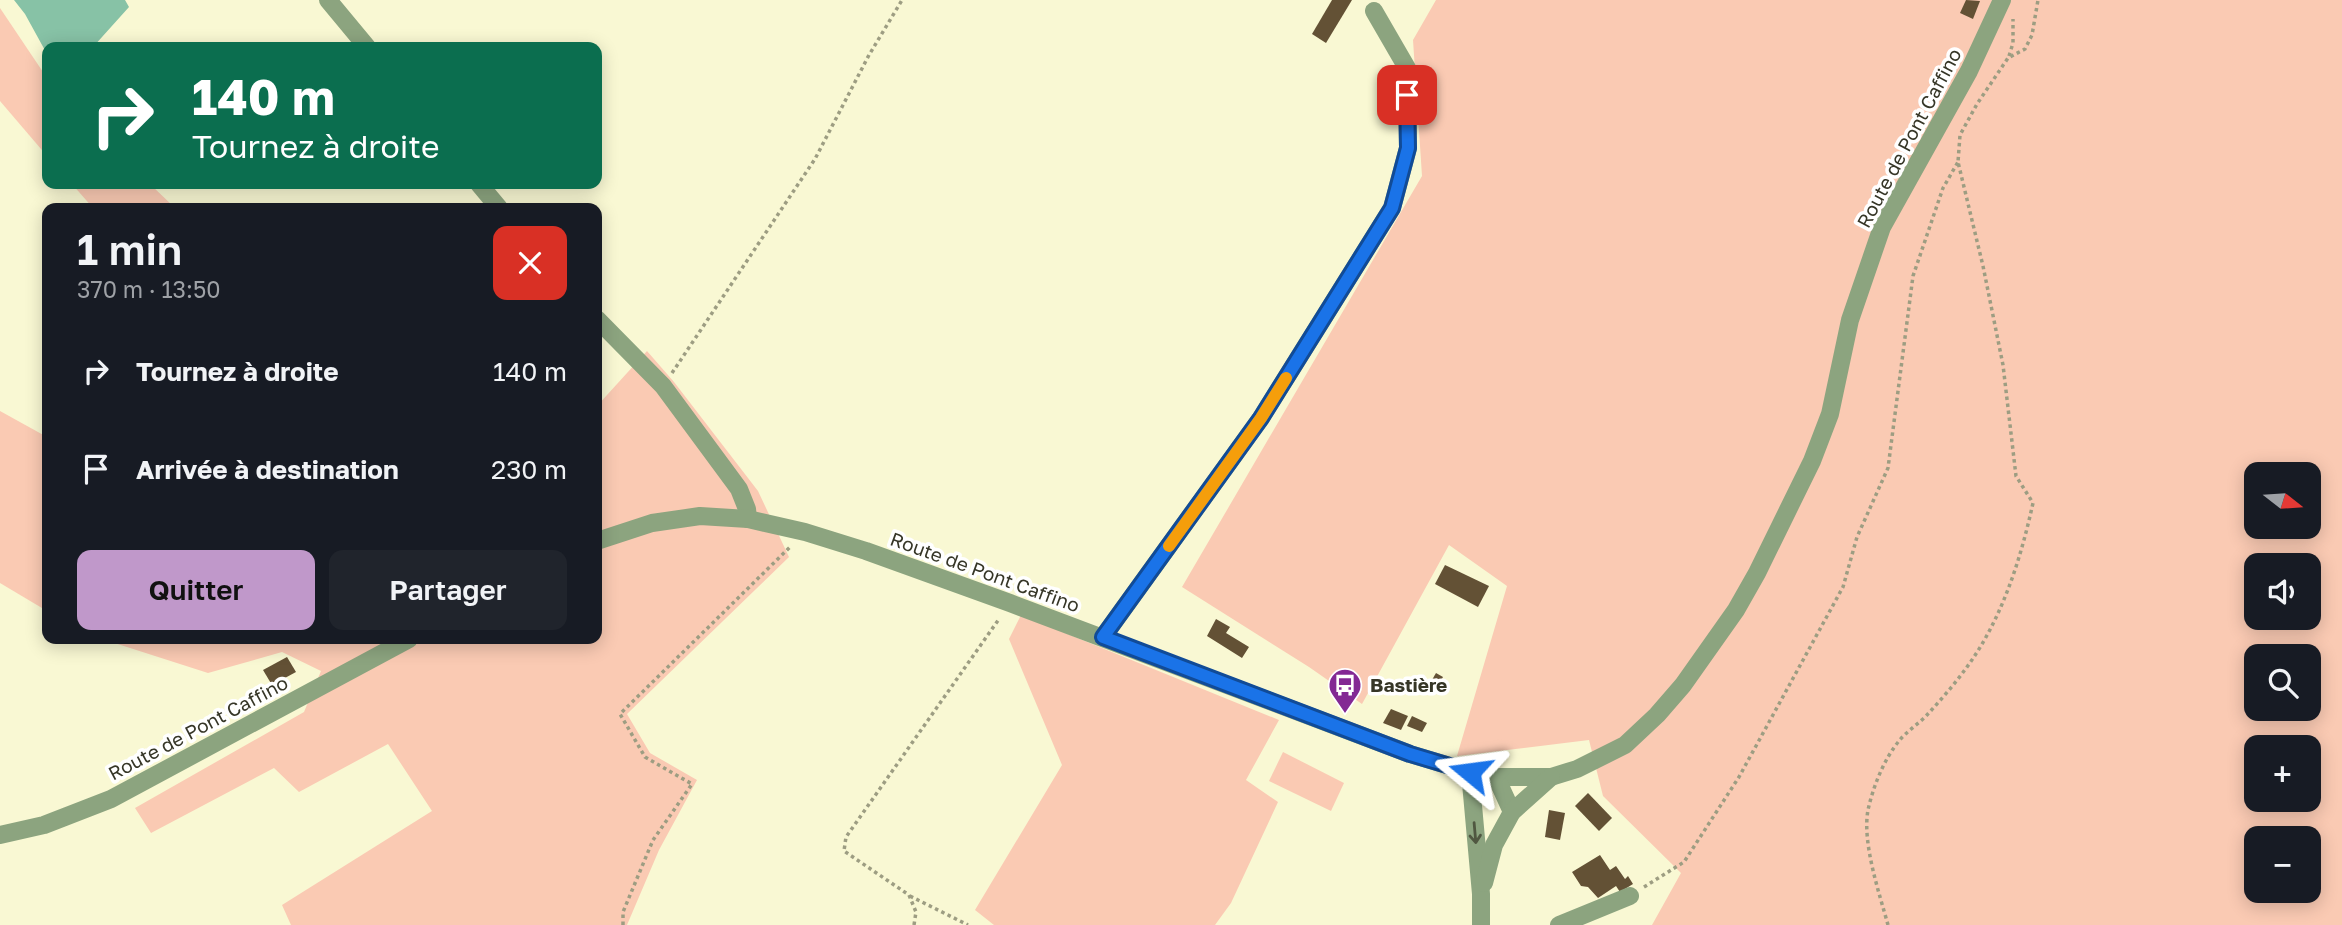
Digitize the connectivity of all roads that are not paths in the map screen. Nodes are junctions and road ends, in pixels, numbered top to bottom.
1 (328, 0) edge
2 (2007, 7) edge
3 (1374, 11) dead end
4 (362, 42) edge
5 (483, 189) edge
6 (495, 203) edge
7 (602, 324) edge
8 (748, 519) junction
9 (602, 539) edge
10 (1103, 637) junction
11 (399, 644) edge
12 (1470, 772) junction
13 (1496, 777) junction
14 (1551, 777) junction
15 (1512, 812) junction
16 (0, 835) edge
17 (1481, 894) junction
18 (1630, 896) road end
19 (1481, 925) edge
20 (1559, 925) edge

1 - 4 street
2 - 14 street, Route de Pont Caffino
3 - 10 street
5 - 6 street
7 - 8 street
8 - 9 street, Route de Pont Caffino
8 - 10 street, Route de Pont Caffino
10 - 12 street, Route de Pont Caffino
11 - 16 street, Route de Pont Caffino
12 - 13 street, Route de Pont Caffino
12 -> 17 street
13 - 14 street, Route de Pont Caffino
13 - 15 street
14 - 15 street
15 - 17 street
17 - 19 street
18 - 20 street

